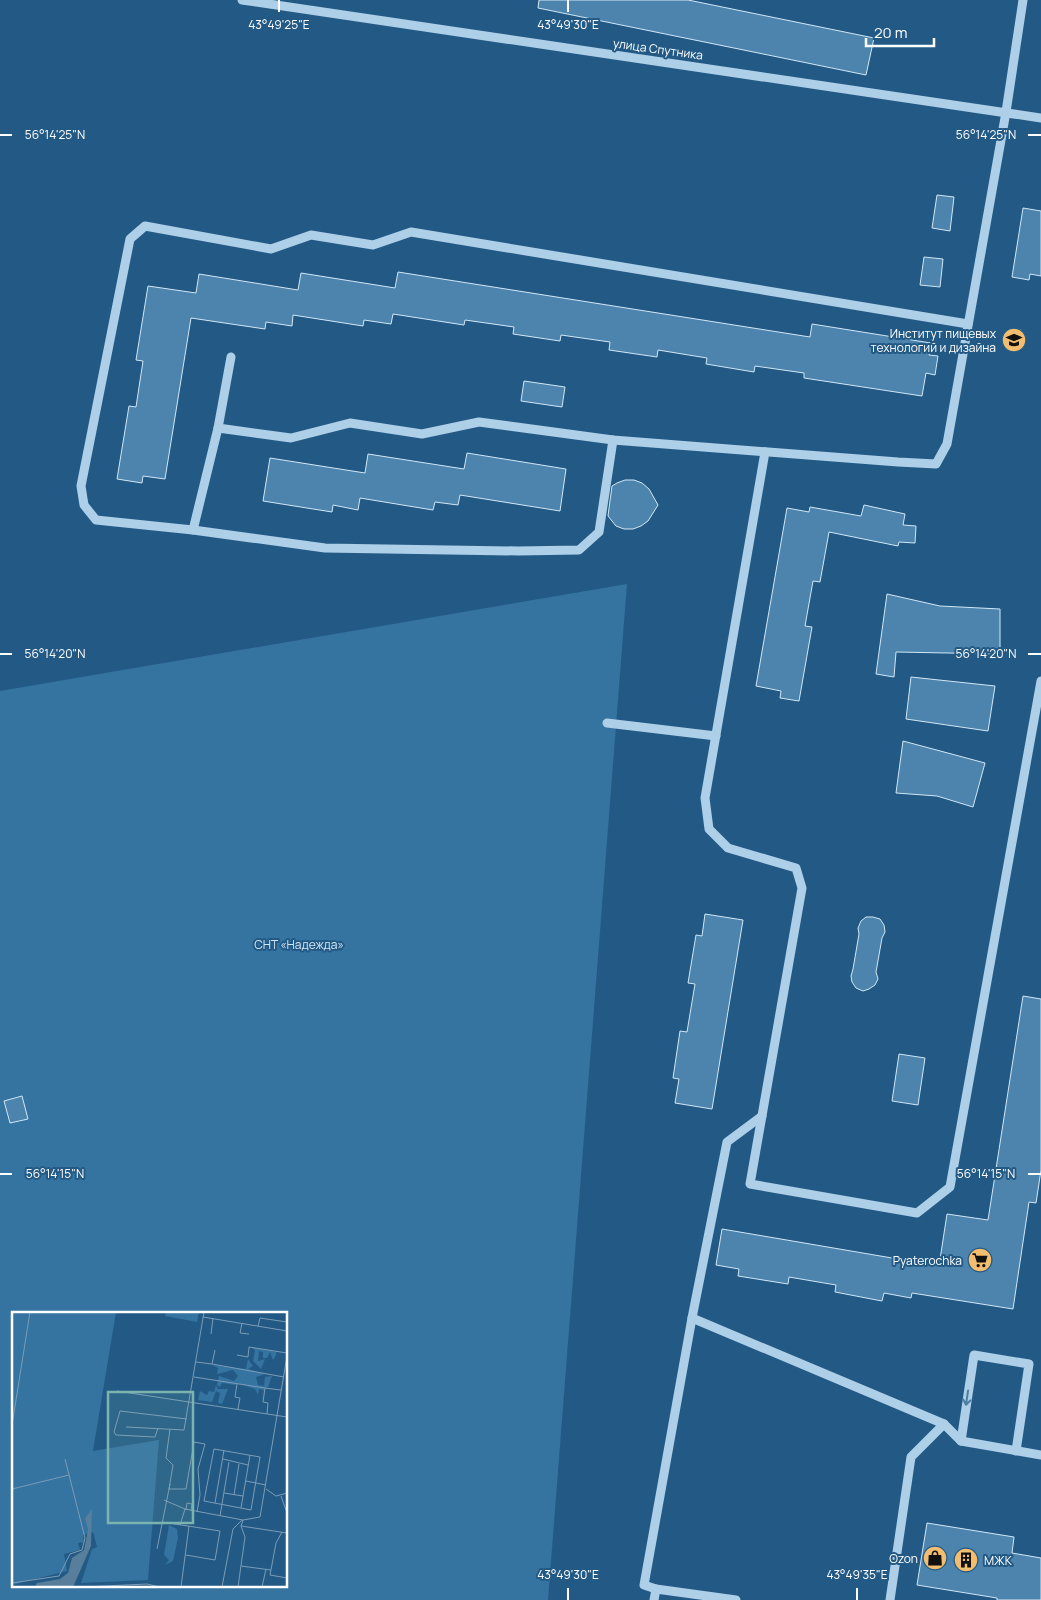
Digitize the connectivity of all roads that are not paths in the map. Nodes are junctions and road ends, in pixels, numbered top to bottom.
1 (242, 0) edge
2 (1023, 0) edge
3 (1006, 112) junction
4 (1041, 118) edge
5 (968, 324) junction
6 (231, 357) dead end
7 (218, 428) junction
8 (613, 440) junction
9 (766, 452) junction
10 (193, 530) junction
11 (1041, 681) edge
12 (607, 723) dead end
13 (716, 736) junction
14 (762, 1116) junction
15 (692, 1318) junction
16 (944, 1424) junction
17 (961, 1441) junction
18 (1016, 1451) junction
19 (1041, 1455) edge
20 (656, 1589) junction
21 (654, 1600) edge
22 (736, 1600) edge
23 (890, 1600) edge

1 - 3 street, улица Спутника
2 - 3 street
3 - 4 street, улица Спутника
3 - 5 street
5 - 9 street
5 - 10 street
6 - 7 street
7 - 8 street
7 - 10 street
8 - 9 street
8 - 10 street
9 - 13 street
11 - 14 street
12 - 13 street
13 - 14 street
14 - 15 street
15 - 16 street
15 - 20 street
16 - 17 street
16 - 23 street
17 - 18 street
18 -> 17 street
18 - 19 street
20 - 21 street
20 - 22 street

